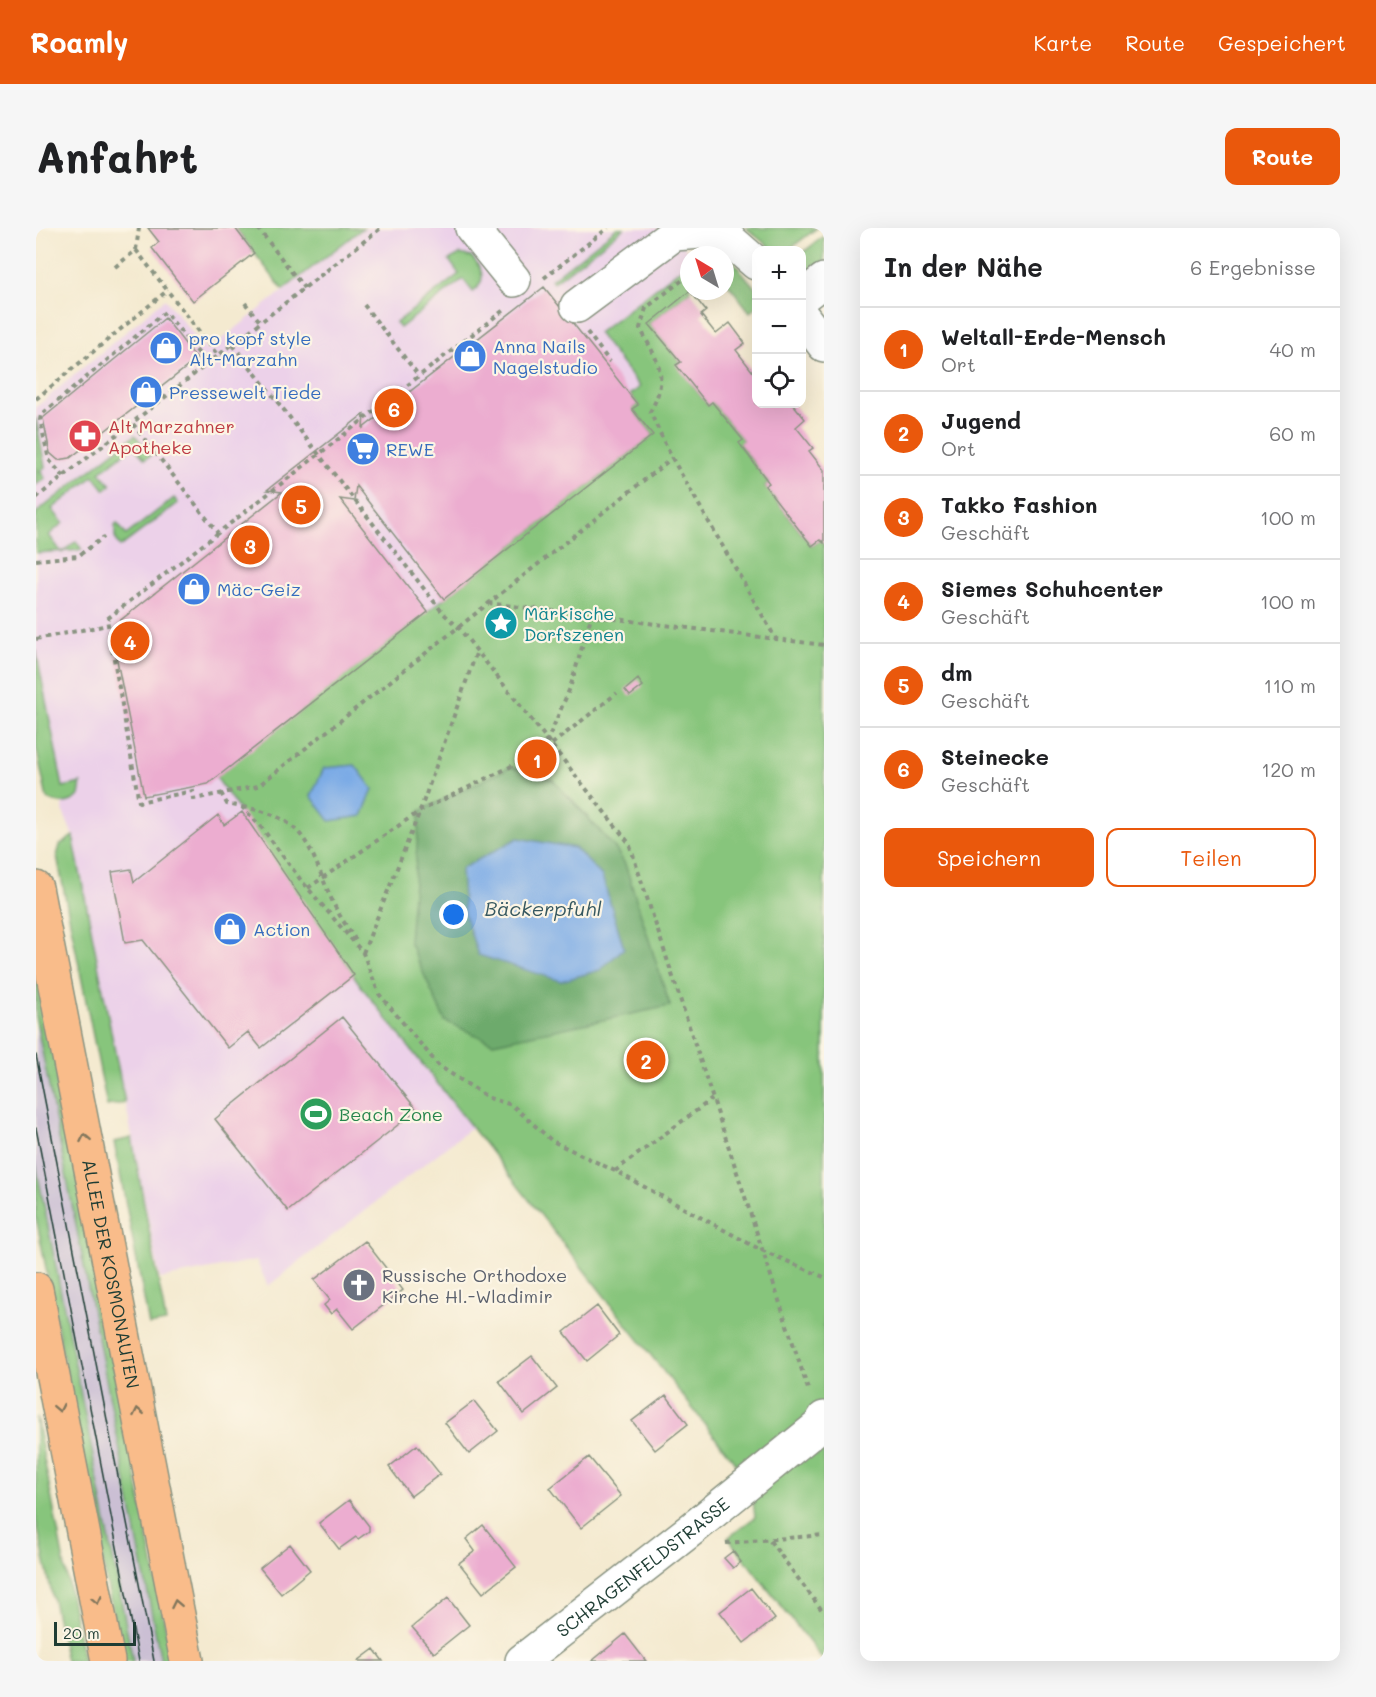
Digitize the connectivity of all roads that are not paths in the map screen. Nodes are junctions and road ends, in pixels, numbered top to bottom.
1 (472, 228) edge
2 (752, 260) edge
3 (824, 280) edge
4 (519, 290) road end
5 (806, 293) edge
6 (577, 306) dead end
7 (806, 322) edge
8 (824, 345) edge
9 (36, 888) edge
10 (36, 1289) edge
11 (821, 1422) edge
12 (108, 1661) edge
13 (187, 1661) edge
14 (522, 1661) edge

1 - 4 street
2 - 6 street
3 - 5 street
7 - 8 street
13 -> 9 main road, ALLEE DER KOSMONAUTEN
10 -> 12 main road
11 - 14 street, SCHRAGENFELDSTRASSE

